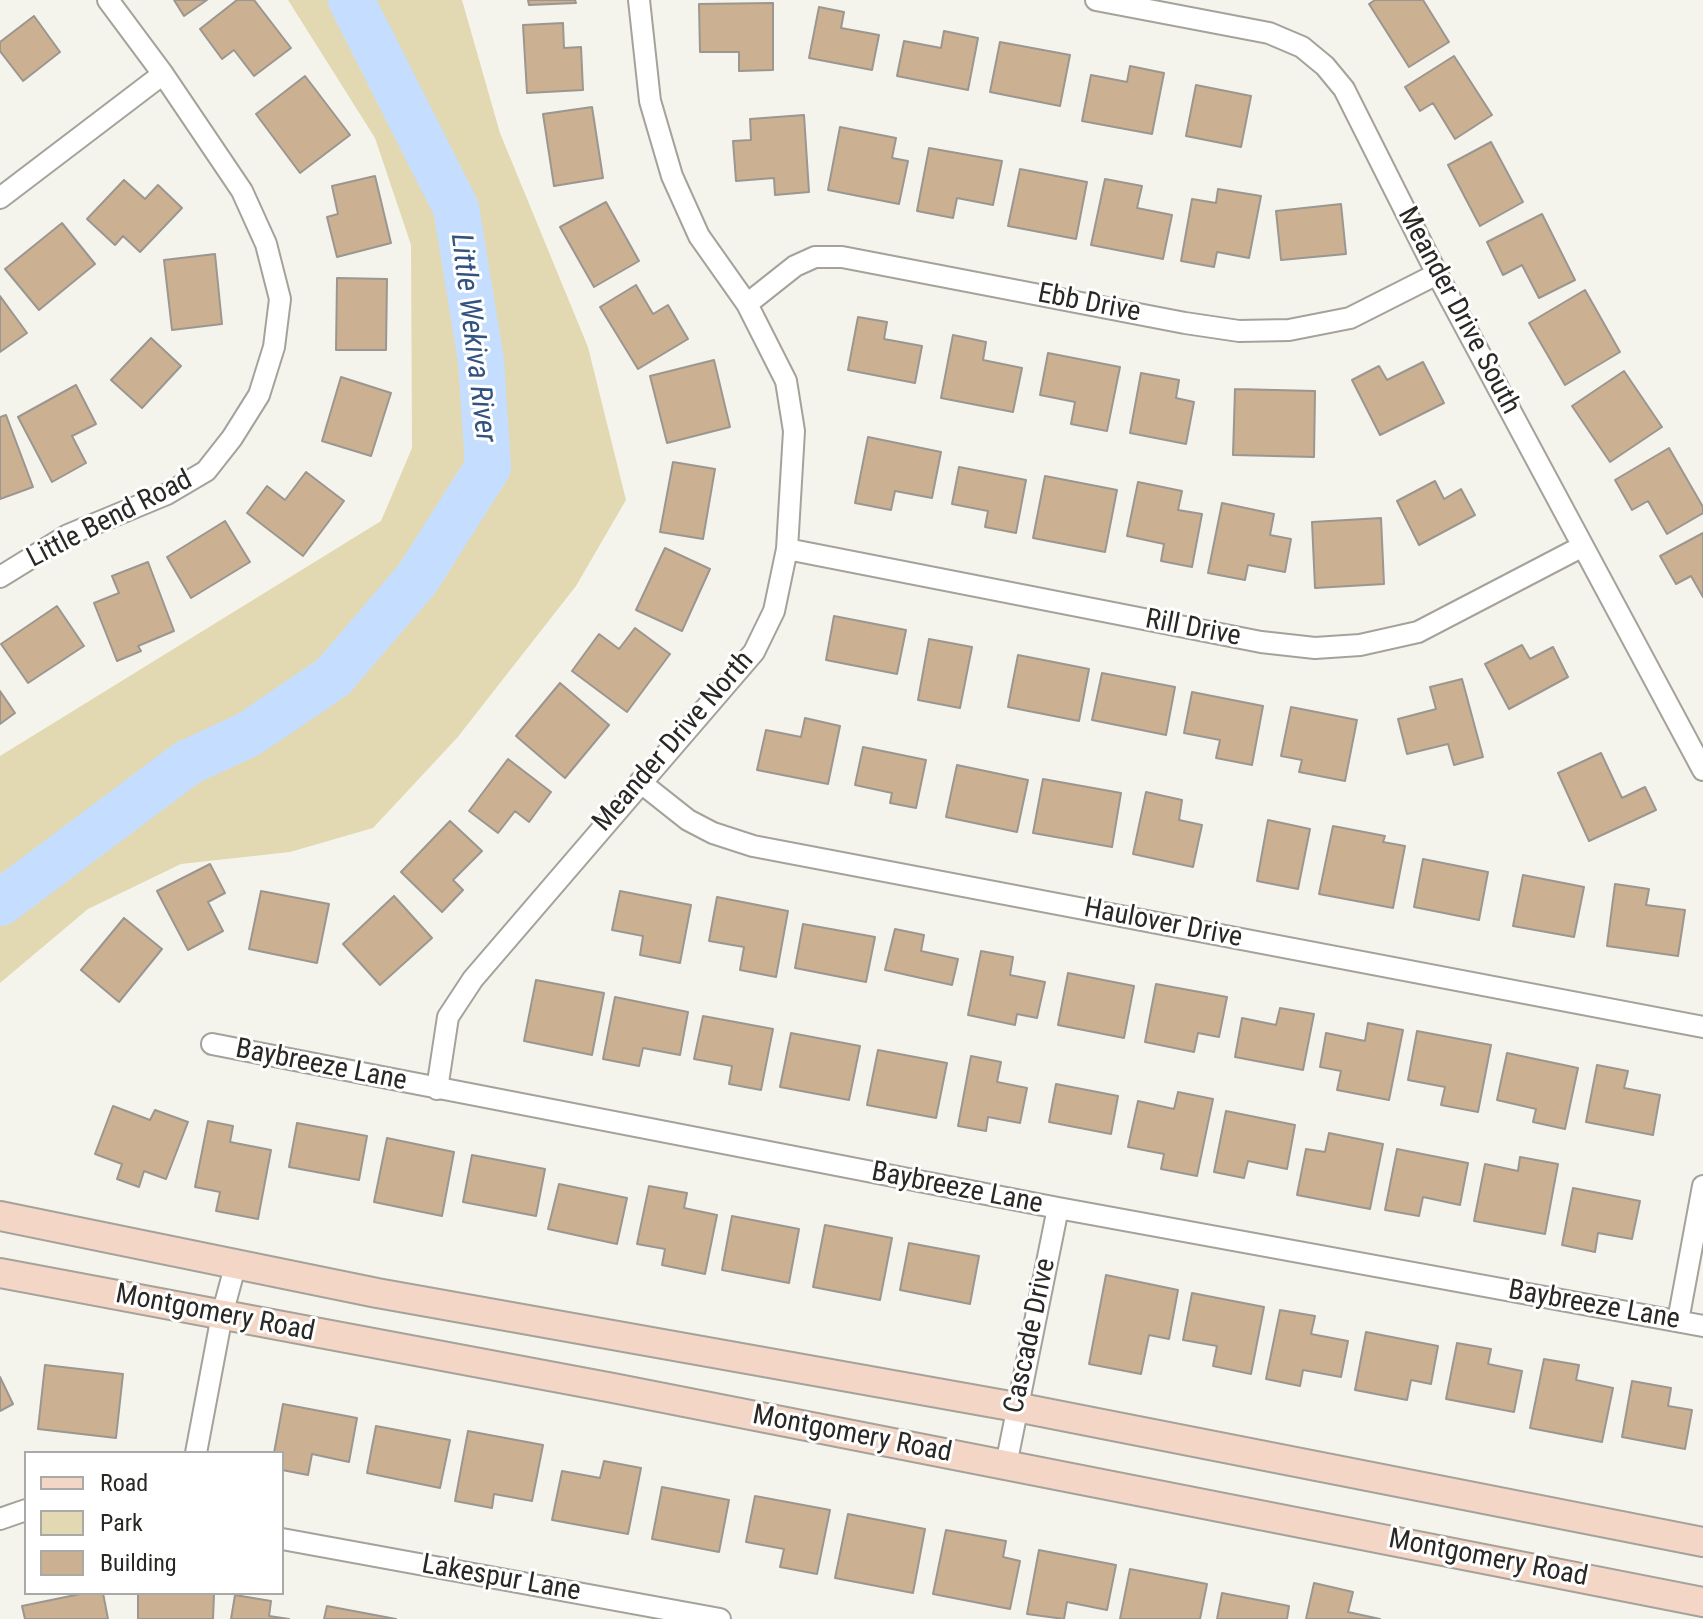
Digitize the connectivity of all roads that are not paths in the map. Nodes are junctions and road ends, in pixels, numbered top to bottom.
1 (108, 0) edge
2 (639, 0) edge
3 (1096, 0) edge
4 (163, 74) junction
5 (0, 198) edge
6 (1437, 274) junction
7 (747, 304) junction
8 (1583, 546) junction
9 (787, 549) junction
10 (0, 577) edge
11 (1703, 770) edge
12 (640, 782) junction
13 (1703, 1027) edge
14 (212, 1044) dead end
15 (437, 1089) junction
16 (1703, 1186) edge
17 (1058, 1208) junction
18 (0, 1216) edge
19 (236, 1263) junction
20 (0, 1273) edge
21 (222, 1315) junction
22 (1678, 1321) junction
23 (1703, 1326) edge
24 (1016, 1407) junction
25 (196, 1451) edge
26 (1006, 1465) junction
27 (24, 1511) edge
28 (0, 1519) edge
29 (284, 1539) edge
30 (1703, 1542) edge
31 (1703, 1602) edge
32 (720, 1619) edge

1 - 4 street, Little Bend Road
2 - 7 street, Meander Drive North
3 - 6 street, Meander Drive South
4 - 5 street
4 - 10 street, Little Bend Road
6 - 7 street, Ebb Drive
6 - 8 street, Meander Drive South
7 - 9 street, Meander Drive North
8 - 9 street, Rill Drive
8 - 11 street, Meander Drive South
9 - 12 street, Meander Drive North
12 - 13 street, Haulover Drive
12 - 15 street, Meander Drive North
14 - 15 street, Baybreeze Lane
15 - 17 street, Baybreeze Lane
16 - 22 street
17 - 22 street, Baybreeze Lane
17 - 24 street, Cascade Drive
18 - 19 main road, Montgomery Road
19 - 21 street
19 - 24 main road, Montgomery Road
20 - 21 main road, Montgomery Road
21 - 25 street
21 - 26 main road, Montgomery Road
22 - 23 street, Baybreeze Lane
24 - 26 street, Cascade Drive
24 - 30 main road, Montgomery Road
26 - 31 main road, Montgomery Road
27 - 28 street
29 - 32 street, Lakespur Lane

